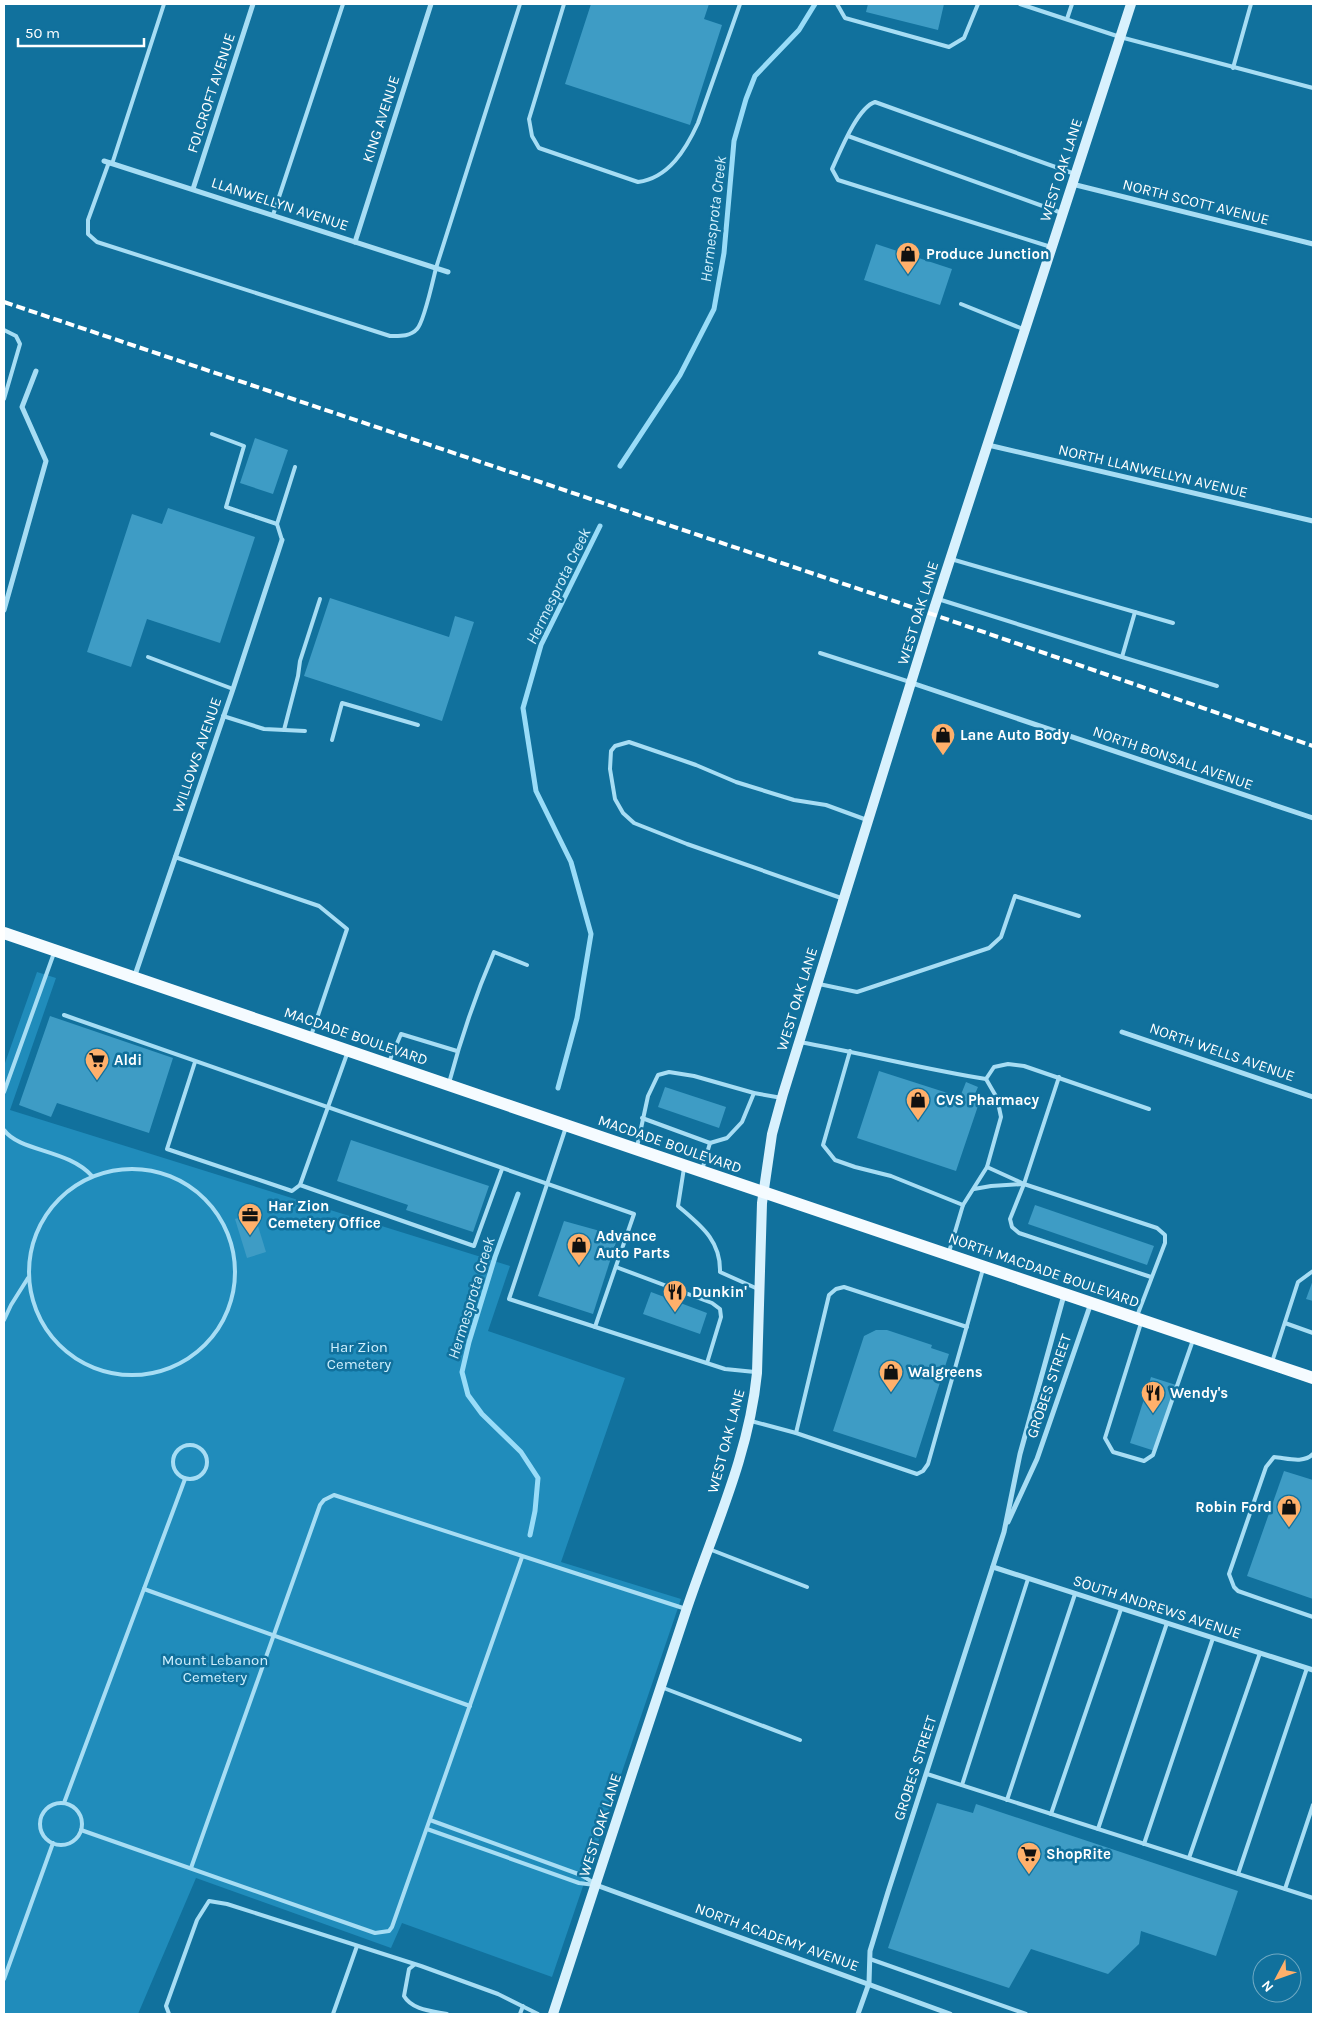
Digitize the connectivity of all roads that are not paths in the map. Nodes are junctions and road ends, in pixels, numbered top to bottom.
1 (164, 4) edge
2 (253, 4) edge
3 (343, 4) edge
4 (431, 4) edge
5 (520, 4) edge
6 (564, 4) edge
7 (740, 4) edge
8 (837, 4) edge
9 (978, 4) edge
10 (1020, 4) edge
11 (1072, 4) edge
12 (1131, 4) edge
13 (1251, 4) edge
14 (1067, 19) junction
15 (1120, 37) junction
16 (1233, 68) junction
17 (1313, 88) edge
18 (848, 136) junction
19 (109, 162) junction
20 (1074, 179) junction
21 (193, 189) junction
22 (1063, 213) junction
23 (273, 216) junction
24 (356, 242) junction
25 (1313, 244) edge
26 (1052, 247) junction
27 (436, 268) junction
28 (448, 272) dead end
29 (961, 304) dead end
30 (4, 330) edge
31 (1025, 330) junction
32 (36, 371) dead end
33 (4, 398) edge
34 (212, 434) dead end
35 (988, 444) junction
36 (296, 467) dead end
37 (1313, 522) edge
38 (277, 524) junction
39 (282, 540) joint
40 (950, 559) junction
41 (320, 599) dead end
42 (938, 599) junction
43 (4, 610) edge
44 (1135, 612) junction
45 (1173, 623) dead end
46 (820, 652) dead end
47 (1122, 657) junction
48 (148, 658) dead end
49 (912, 683) junction
50 (1217, 686) dead end
51 (233, 688) junction
52 (223, 716) junction
53 (418, 725) dead end
54 (284, 730) junction
55 (305, 732) dead end
56 (332, 740) dead end
57 (1313, 818) edge
58 (868, 820) junction
59 (175, 857) junction
60 (844, 899) junction
61 (1079, 916) dead end
62 (4, 933) edge
63 (55, 951) junction
64 (527, 965) dead end
65 (134, 978) junction
66 (817, 983) junction
67 (64, 1015) dead end
68 (1122, 1032) dead end
69 (311, 1038) junction
70 (799, 1042) junction
71 (348, 1051) junction
72 (457, 1051) junction
73 (850, 1051) junction
74 (195, 1062) junction
75 (388, 1065) junction
76 (1059, 1078) junction
77 (986, 1079) junction
78 (449, 1085) junction
79 (4, 1092) edge
80 (754, 1093) junction
81 (1313, 1097) edge
82 (782, 1098) junction
83 (328, 1109) junction
84 (1149, 1109) dead end
85 (642, 1118) junction
86 (567, 1125) junction
87 (4, 1130) edge
88 (710, 1143) junction
89 (636, 1150) junction
90 (684, 1166) junction
91 (987, 1167) junction
92 (502, 1169) junction
93 (702, 1172) junction
94 (92, 1176) junction
95 (547, 1184) junction
96 (1024, 1184) junction
97 (300, 1185) junction
98 (974, 1189) junction
99 (763, 1193) junction
100 (962, 1205) junction
101 (949, 1254) junction
102 (984, 1266) junction
103 (616, 1267) junction
104 (1313, 1271) edge
105 (1151, 1277) junction
106 (28, 1278) junction
107 (760, 1290) junction
108 (1064, 1294) junction
109 (1091, 1303) junction
110 (4, 1320) edge
111 (1139, 1320) junction
112 (1285, 1323) junction
113 (595, 1327) junction
114 (967, 1327) junction
115 (1313, 1332) edge
116 (1194, 1337) junction
117 (707, 1363) junction
118 (1271, 1364) junction
119 (757, 1373) junction
120 (1313, 1378) edge
121 (750, 1421) junction
122 (796, 1434) junction
123 (1313, 1454) edge
124 (185, 1478) junction
125 (1004, 1532) junction
126 (709, 1548) junction
127 (522, 1557) junction
128 (993, 1568) junction
129 (1028, 1579) junction
130 (807, 1587) dead end
131 (144, 1590) junction
132 (1075, 1594) junction
133 (686, 1609) junction
134 (1121, 1609) junction
135 (1313, 1617) edge
136 (1166, 1623) junction
137 (274, 1638) junction
138 (1213, 1638) junction
139 (1260, 1653) junction
140 (1307, 1668) junction
141 (1313, 1670) edge
142 (661, 1687) junction
143 (470, 1706) junction
144 (800, 1740) dead end
145 (927, 1774) junction
146 (962, 1785) junction
147 (1007, 1800) junction
148 (64, 1803) junction
149 (1313, 1805) edge
150 (1052, 1814) junction
151 (430, 1820) junction
152 (427, 1829) junction
153 (1098, 1829) junction
154 (81, 1830) junction
155 (53, 1843) junction
156 (1144, 1844) junction
157 (1189, 1858) junction
158 (192, 1868) junction
159 (1238, 1874) junction
160 (596, 1885) junction
161 (1285, 1889) junction
162 (1313, 1898) edge
163 (357, 1946) junction
164 (870, 1959) junction
165 (414, 1965) junction
166 (4, 1979) edge
167 (869, 1983) junction
168 (523, 2006) junction
169 (169, 2014) edge
170 (333, 2014) edge
171 (446, 2014) edge
172 (520, 2014) edge
173 (538, 2014) edge
174 (553, 2014) edge
175 (858, 2014) edge
176 (950, 2014) edge
177 (1026, 2014) edge

1 - 19 lane
2 - 21 street, FOLCROFT AVENUE
3 - 23 lane
4 - 24 street, KING AVENUE
5 - 27 lane
6 - 7 lane
8 - 9 lane
10 - 14 lane
11 - 14 lane
12 - 15 main road, WEST OAK LANE
13 - 16 lane
14 - 15 lane
15 - 16 lane
15 - 20 main road, WEST OAK LANE
16 - 17 lane
18 - 20 lane
18 - 22 lane
18 - 26 lane
19 - 21 street, LLANWELLYN AVENUE
19 - 27 lane
20 - 22 main road, WEST OAK LANE
20 - 25 street, NORTH SCOTT AVENUE
21 - 23 street, LLANWELLYN AVENUE
22 - 26 main road, WEST OAK LANE
23 - 24 street, LLANWELLYN AVENUE
24 - 27 street, LLANWELLYN AVENUE
26 - 31 main road, WEST OAK LANE
27 - 28 street, LLANWELLYN AVENUE
29 - 31 lane
30 - 33 lane
31 - 35 main road, WEST OAK LANE
32 - 43 street
34 - 38 lane
35 - 37 street, NORTH LLANWELLYN AVENUE
35 - 40 main road, WEST OAK LANE
36 - 38 lane
38 - 39 lane
39 - 51 street, WILLOWS AVENUE
40 - 42 main road, WEST OAK LANE
40 - 44 lane
41 - 54 lane
42 - 47 lane
42 - 49 main road, WEST OAK LANE
44 - 45 lane
44 - 47 lane
46 - 49 lane
47 - 50 lane
48 - 51 lane
49 - 57 street, NORTH BONSALL AVENUE
49 - 58 main road, WEST OAK LANE
51 - 52 street, WILLOWS AVENUE
52 - 54 lane
52 - 59 street, WILLOWS AVENUE
53 - 56 lane
54 - 55 lane
58 - 60 main road, WEST OAK LANE
58 - 60 lane
59 - 65 street, WILLOWS AVENUE
59 - 69 lane
60 - 66 main road, WEST OAK LANE
61 - 66 lane
62 - 63 main road
63 - 65 main road
63 - 79 lane
64 - 72 lane
65 - 69 main road, MACDADE BOULEVARD
66 - 70 main road, WEST OAK LANE
67 - 74 lane
68 - 81 street, NORTH WELLS AVENUE
69 - 71 main road, MACDADE BOULEVARD
70 - 73 lane
70 - 82 main road, WEST OAK LANE
71 - 75 main road, MACDADE BOULEVARD
71 - 83 lane
72 - 75 lane
72 - 78 lane
73 - 77 lane
73 - 100 lane
74 - 83 lane
74 - 97 lane
75 - 78 main road, MACDADE BOULEVARD
76 - 77 lane
76 - 84 lane
76 - 96 lane
77 - 91 lane
78 - 86 main road, MACDADE BOULEVARD
80 - 82 lane
80 - 85 lane
80 - 88 lane
82 - 99 main road, WEST OAK LANE
83 - 92 lane
83 - 97 lane
85 - 88 lane
85 - 89 lane
86 - 89 main road, MACDADE BOULEVARD
86 - 95 lane
87 - 94 lane
88 - 93 lane
89 - 90 main road, MACDADE BOULEVARD
90 - 93 main road, MACDADE BOULEVARD
90 - 107 lane
91 - 96 lane
91 - 98 lane
92 - 95 lane
92 - 97 lane
93 - 99 main road, MACDADE BOULEVARD
94 - 106 lane
94 - 106 lane
95 - 103 lane
95 - 113 lane
96 - 98 lane
96 - 105 lane
96 - 105 lane
98 - 100 lane
99 - 101 main road, NORTH MACDADE BOULEVARD
99 - 107 main road, WEST OAK LANE
100 - 101 lane
101 - 102 main road, NORTH MACDADE BOULEVARD
102 - 108 main road, NORTH MACDADE BOULEVARD
102 - 114 lane
103 - 113 lane
103 - 117 lane
104 - 112 lane
105 - 111 lane
106 - 110 lane
107 - 119 main road, WEST OAK LANE
108 - 109 main road, NORTH MACDADE BOULEVARD
108 - 125 street, GROBES STREET
109 - 111 main road, NORTH MACDADE BOULEVARD
109 - 125 street, GROBES STREET
111 - 116 main road, NORTH MACDADE BOULEVARD
111 - 116 lane
112 - 115 lane
112 - 118 lane
113 - 117 lane
114 - 122 lane
114 - 122 lane
116 - 118 main road, NORTH MACDADE BOULEVARD
117 - 119 lane
118 - 120 main road, NORTH MACDADE BOULEVARD
119 - 121 main road, WEST OAK LANE
121 - 122 lane
121 - 126 main road, WEST OAK LANE
123 - 135 lane
124 - 124 lane
124 - 131 lane
125 - 128 street, GROBES STREET
126 - 130 lane
126 - 133 main road, WEST OAK LANE
127 - 133 lane
127 - 137 lane
127 - 143 lane
128 - 129 street, SOUTH ANDREWS AVENUE
128 - 145 street, GROBES STREET
129 - 132 street, SOUTH ANDREWS AVENUE
129 - 146 lane
131 - 137 lane
131 - 148 lane
132 - 134 street, SOUTH ANDREWS AVENUE
132 - 147 lane
133 - 142 main road, WEST OAK LANE
134 - 136 street, SOUTH ANDREWS AVENUE
134 - 150 lane
136 - 138 street, SOUTH ANDREWS AVENUE
136 - 153 lane
137 - 143 lane
137 - 158 lane
138 - 139 street, SOUTH ANDREWS AVENUE
138 - 156 lane
139 - 140 street, SOUTH ANDREWS AVENUE
139 - 157 lane
140 - 141 street, SOUTH ANDREWS AVENUE
140 - 159 lane
142 - 144 lane
142 - 160 main road, WEST OAK LANE
143 - 151 lane
145 - 146 lane
145 - 164 street, GROBES STREET
146 - 147 lane
147 - 150 lane
148 - 154 lane
148 - 155 lane
149 - 161 lane
150 - 153 lane
151 - 152 lane
151 - 160 lane
152 - 158 lane
152 - 160 lane
153 - 156 lane
154 - 155 lane
154 - 158 lane
155 - 166 lane
156 - 157 lane
157 - 159 lane
159 - 161 lane
160 - 167 street, NORTH ACADEMY AVENUE
160 - 174 main road, WEST OAK LANE
161 - 162 lane
163 - 165 lane
163 - 169 lane
163 - 170 lane
164 - 167 street, GROBES STREET
164 - 177 lane
165 - 168 lane
165 - 171 lane
167 - 175 street, GROBES STREET
167 - 176 street, NORTH ACADEMY AVENUE
168 - 172 lane
168 - 173 lane

